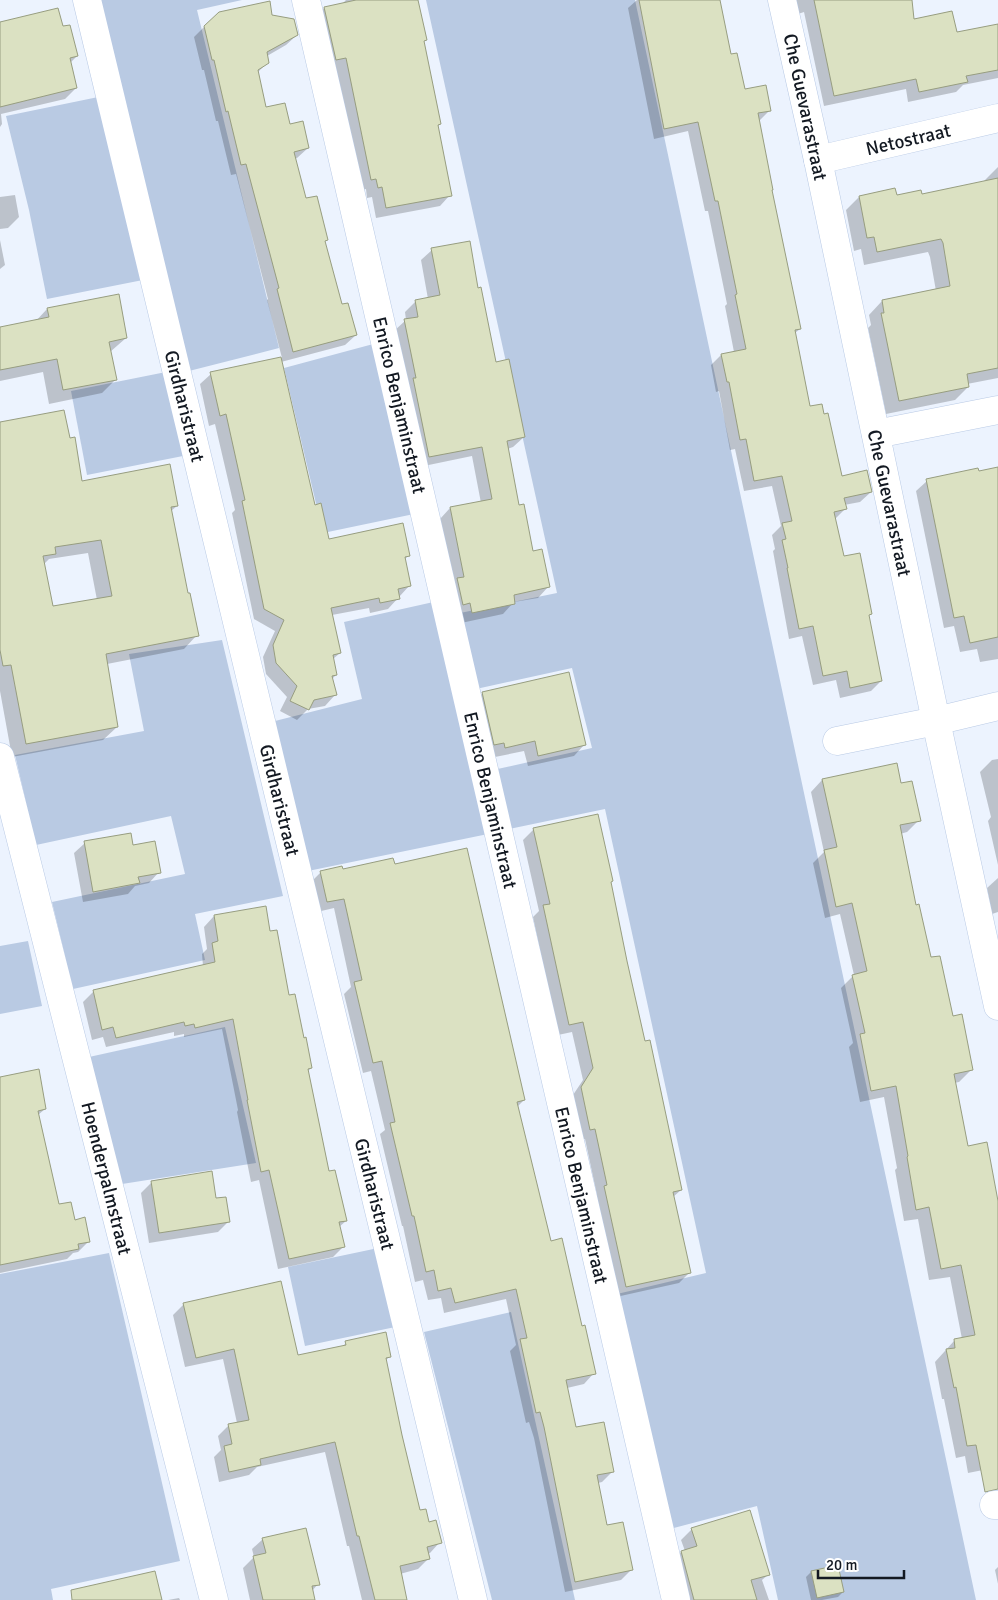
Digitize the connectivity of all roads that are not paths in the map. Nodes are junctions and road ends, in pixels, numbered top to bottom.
1 (87, 0) edge
2 (306, 0) edge
3 (782, 0) edge
4 (998, 118) edge
5 (818, 160) junction
6 (998, 410) edge
7 (876, 434) junction
8 (998, 706) edge
9 (936, 721) junction
10 (837, 741) dead end
11 (0, 757) edge
12 (998, 1006) edge
13 (214, 1600) edge
14 (473, 1600) edge
15 (676, 1600) edge

1 - 14 street, Girdharistraat
2 - 15 street, Enrico Benjaminstraat
3 - 5 street, Che Guevarastraat
4 - 5 street, Netostraat
5 - 7 street, Che Guevarastraat
6 - 7 street
7 - 9 street, Che Guevarastraat
8 - 9 street
9 - 10 street
9 - 12 street, Che Guevarastraat
11 - 13 street, Hoenderpalmstraat

